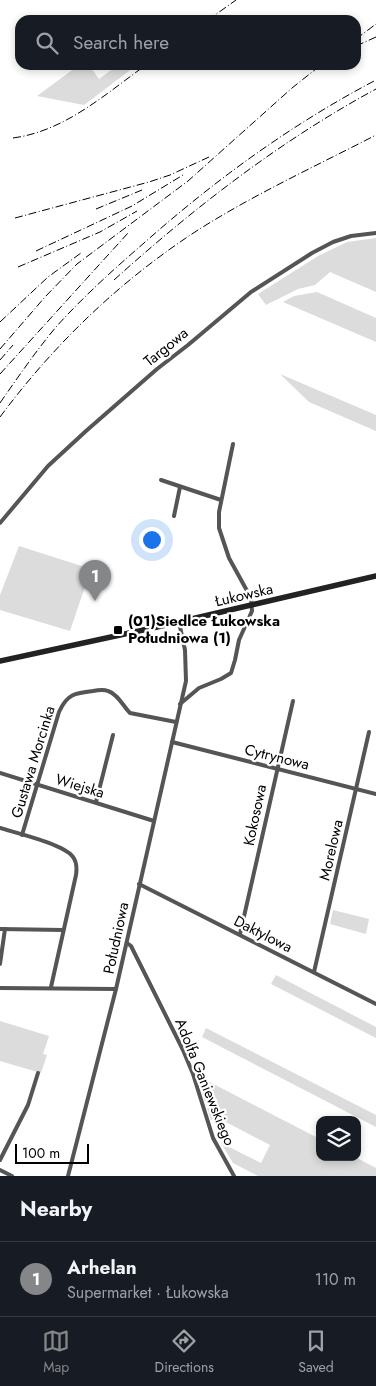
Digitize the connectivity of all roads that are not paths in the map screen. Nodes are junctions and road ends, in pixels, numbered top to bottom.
1 (376, 233) edge
2 (233, 444) dead end
3 (161, 480) dead end
4 (180, 488) junction
5 (221, 500) junction
6 (174, 516) dead end
7 (0, 523) edge
8 (376, 576) edge
9 (252, 606) junction
10 (179, 622) junction
11 (0, 661) edge
12 (293, 700) dead end
13 (180, 704) junction
14 (176, 722) junction
15 (368, 732) dead end
16 (113, 735) dead end
17 (172, 742) junction
18 (277, 769) junction
19 (0, 773) edge
20 (38, 784) junction
21 (356, 789) junction
22 (376, 794) edge
23 (96, 802) junction
24 (154, 821) junction
25 (0, 828) edge
26 (22, 835) junction
27 (139, 884) junction
28 (2, 929) edge
29 (63, 930) junction
30 (240, 934) junction
31 (127, 943) junction
32 (0, 964) edge
33 (314, 972) junction
34 (51, 987) junction
35 (0, 988) edge
36 (116, 989) junction
37 (376, 1004) edge
38 (38, 1073) dead end
39 (0, 1160) edge
40 (0, 1170) edge
41 (12, 1176) edge
42 (68, 1176) edge
43 (234, 1176) edge

1 - 7 street, Targowa
2 - 5 street
3 - 4 street
4 - 5 street
4 - 6 street
5 - 9 street
8 - 9 main road, Łukowska
9 - 10 main road, Łukowska
9 - 13 street
10 - 11 main road, Łukowska
10 - 13 street, Południowa
12 - 18 street, Kokosowa
13 - 14 street, Południowa
14 - 17 street, Południowa
14 - 20 street, Gustawa Morcinka
15 - 21 street, Morelowa
16 - 23 street
17 - 18 street, Cytrynowa
17 - 24 street, Południowa
18 - 21 street, Cytrynowa
18 - 30 street, Kokosowa
19 - 20 street, Wiejska
20 - 23 street, Wiejska
20 - 26 street, Gustawa Morcinka
21 - 22 street, Cytrynowa
21 - 33 street, Morelowa
23 - 24 street, Wiejska
24 - 27 street, Południowa
25 - 26 street
26 - 29 street
27 - 30 street, Daktylowa
27 - 31 street, Południowa
28 - 29 street
28 - 32 street
29 - 34 street
30 - 33 street, Daktylowa
31 - 36 street, Południowa
31 - 43 street, Adolfa Ganiewskiego
33 - 37 street, Daktylowa
34 - 35 street
34 - 36 street
36 - 42 street, Południowa
38 - 39 street
40 - 41 street

